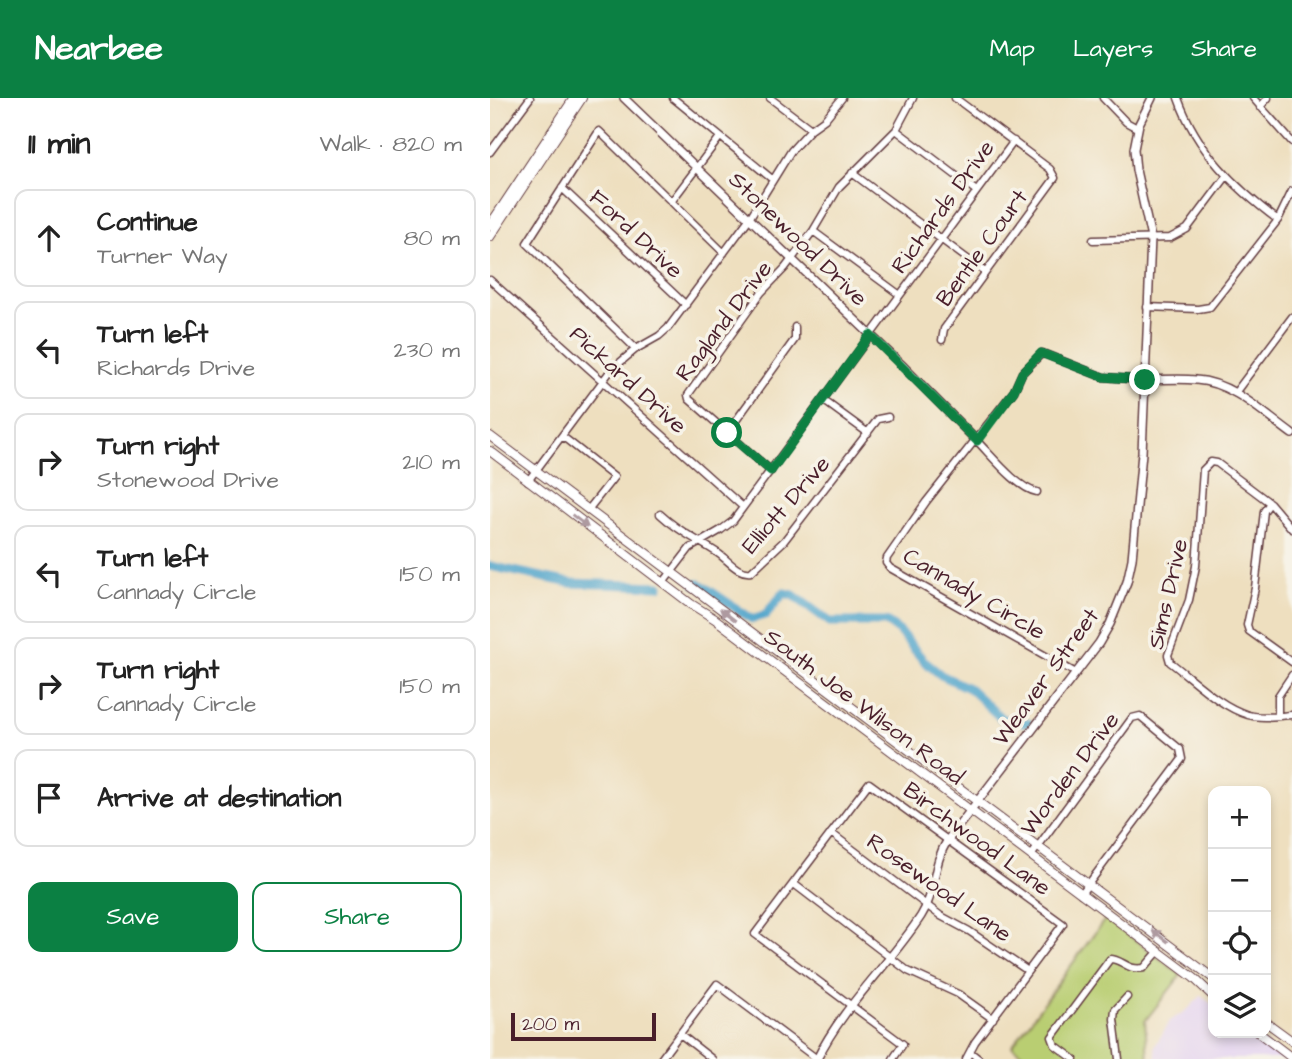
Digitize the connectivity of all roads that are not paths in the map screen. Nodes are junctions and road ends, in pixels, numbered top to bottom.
1 (530, 98) edge
2 (573, 98) edge
3 (582, 98) edge
4 (624, 98) edge
5 (673, 98) edge
6 (769, 98) edge
7 (842, 98) edge
8 (913, 98) edge
9 (955, 98) edge
10 (1103, 98) edge
11 (1152, 98) edge
12 (1178, 98) edge
13 (1253, 98) edge
14 (1268, 98) edge
15 (1260, 107) junction
16 (1137, 128) junction
17 (811, 129) junction
18 (896, 130) junction
19 (720, 136) junction
20 (1014, 141) junction
21 (1292, 142) edge
22 (490, 152) edge
23 (696, 168) junction
24 (852, 173) junction
25 (1226, 177) junction
26 (772, 179) junction
27 (562, 188) junction
28 (975, 191) junction
29 (1292, 191) edge
30 (671, 202) junction
31 (749, 219) junction
32 (1278, 220) junction
33 (490, 225) edge
34 (813, 231) junction
35 (490, 237) edge
36 (1151, 238) junction
37 (941, 239) junction
38 (1093, 240) dead end
39 (724, 253) junction
40 (791, 260) junction
41 (985, 272) junction
42 (490, 280) edge
43 (900, 295) junction
44 (686, 304) junction
45 (1147, 307) junction
46 (1292, 317) edge
47 (794, 327) dead end
48 (870, 335) junction
49 (942, 340) dead end
50 (636, 349) junction
51 (1145, 380) junction
52 (603, 381) junction
53 (1236, 393) junction
54 (823, 400) junction
55 (888, 417) dead end
56 (727, 433) junction
57 (868, 433) junction
58 (1292, 434) edge
59 (490, 436) edge
60 (562, 436) junction
61 (977, 441) junction
62 (490, 451) edge
63 (536, 471) junction
64 (771, 471) junction
65 (528, 481) junction
66 (1037, 492) dead end
67 (1270, 503) junction
68 (743, 507) junction
69 (588, 510) junction
70 (660, 513) dead end
71 (1292, 529) edge
72 (698, 543) junction
73 (671, 572) junction
74 (663, 583) junction
75 (1292, 662) edge
76 (1076, 673) junction
77 (1292, 675) edge
78 (1292, 715) edge
79 (1279, 716) junction
80 (979, 802) junction
81 (971, 812) junction
82 (831, 833) junction
83 (947, 841) junction
84 (1038, 846) junction
85 (1031, 856) junction
86 (794, 884) junction
87 (1089, 884) junction
88 (1082, 894) junction
89 (927, 905) junction
90 (1158, 952) junction
91 (889, 958) junction
92 (1028, 971) junction
93 (1209, 975) edge
94 (1208, 992) edge
95 (1126, 997) dead end
96 (852, 1007) junction
97 (993, 1019) junction
98 (1271, 1026) edge
99 (680, 1034) junction
100 (1266, 1038) edge
101 (1292, 1041) edge
102 (968, 1056) edge
103 (1292, 1058) edge
104 (661, 1059) edge
105 (712, 1059) edge
106 (817, 1059) edge
107 (893, 1059) edge
108 (979, 1059) edge
109 (1074, 1059) edge
110 (1119, 1059) edge

1 - 22 street
2 - 33 main road
3 - 35 main road
4 - 23 street, Stonewood Drive
5 - 19 street
6 - 17 street
7 - 17 street
8 - 18 street, Ragland Drive
9 - 20 street
10 - 16 street
11 - 16 street, Weaver Street
12 - 25 street
13 - 15 street
14 - 15 street
15 - 21 street
16 - 36 street, Weaver Street
17 - 26 street
18 - 24 street, Ragland Drive
18 - 28 street
19 - 23 street
19 - 26 street
20 - 28 street, Richards Drive
20 - 41 street, Bentle Court
23 - 30 street
23 - 31 street, Stonewood Drive
24 - 34 street, Ragland Drive
24 - 37 street
25 - 32 street
25 - 36 street
26 - 31 street
27 - 30 street
27 - 44 street, Ford Drive
27 - 50 street
28 - 37 street, Richards Drive
29 - 32 street
30 - 39 street
31 - 39 street
31 - 40 street, Stonewood Drive
32 - 45 street
34 - 40 street, Ragland Drive
34 - 43 street
36 - 38 street
36 - 45 street, Weaver Street
37 - 41 street
37 - 43 street, Richards Drive
39 - 44 street
40 - 48 street, Stonewood Drive
40 - 56 street, Ragland Drive
41 - 49 street, Bentle Court
42 - 52 street, Pickard Drive
43 - 48 street, Richards Drive
44 - 50 street
45 - 51 street, Weaver Street
46 - 53 street
47 - 56 street
48 - 54 street, Richards Drive
48 - 61 street, Stonewood Drive
50 - 52 street
51 - 53 street
51 - 61 street, Cannady Circle
51 - 76 street, Weaver Street
52 - 60 street
52 - 68 street, Pickard Drive
53 - 58 street
54 - 57 street
54 - 64 street, Richards Drive
55 - 57 street, Elliott Drive
56 - 64 street
57 - 72 street, Elliott Drive
59 - 63 main road, South Joe Wilson Road
60 - 63 street
60 - 69 street
61 - 66 street, Stonewood Drive
61 - 76 street, Cannady Circle
62 - 65 main road, South Joe Wilson Road
63 - 65 street
63 - 69 main road, South Joe Wilson Road
64 - 68 street, Richards Drive
65 -> 74 main road, South Joe Wilson Road
67 - 71 street, Sims Drive
67 - 75 street
67 - 79 street, Sims Drive
68 - 72 street, Richards Drive
69 - 73 main road, South Joe Wilson Road
70 - 72 street
72 - 73 street, Richards Drive
73 - 74 street, Richards Drive
80 -> 73 main road, South Joe Wilson Road
74 - 81 main road, South Joe Wilson Road
76 - 80 street, Weaver Street
77 - 79 street
78 - 79 street, Sims Drive
80 - 81 street, Weaver Street
80 - 84 main road, South Joe Wilson Road
81 - 83 street, Weaver Street
81 - 85 main road, South Joe Wilson Road
82 - 83 street, Birchwood Lane
82 - 86 street
82 - 89 street, Rosewood Lane
83 - 89 street, Weaver Street
83 - 92 street, Birchwood Lane
84 - 85 street, Worden Drive
84 - 87 main road, South Joe Wilson Road
84 - 87 street, Worden Drive
85 - 88 main road, South Joe Wilson Road
86 - 91 street
86 - 96 street
87 - 88 street
93 -> 87 main road, South Joe Wilson Road
88 - 90 main road, South Joe Wilson Road
89 - 91 street, Weaver Street
89 - 92 street, Rosewood Lane
90 - 94 main road, South Joe Wilson Road
90 - 109 street
91 - 96 street, Weaver Street
91 - 97 street
92 - 97 street
95 - 110 street
96 - 106 street, Weaver Street
96 - 107 street
97 - 102 street
98 - 101 main road
99 - 104 street
99 - 105 street
99 - 106 street
100 - 103 main road
102 - 108 street

